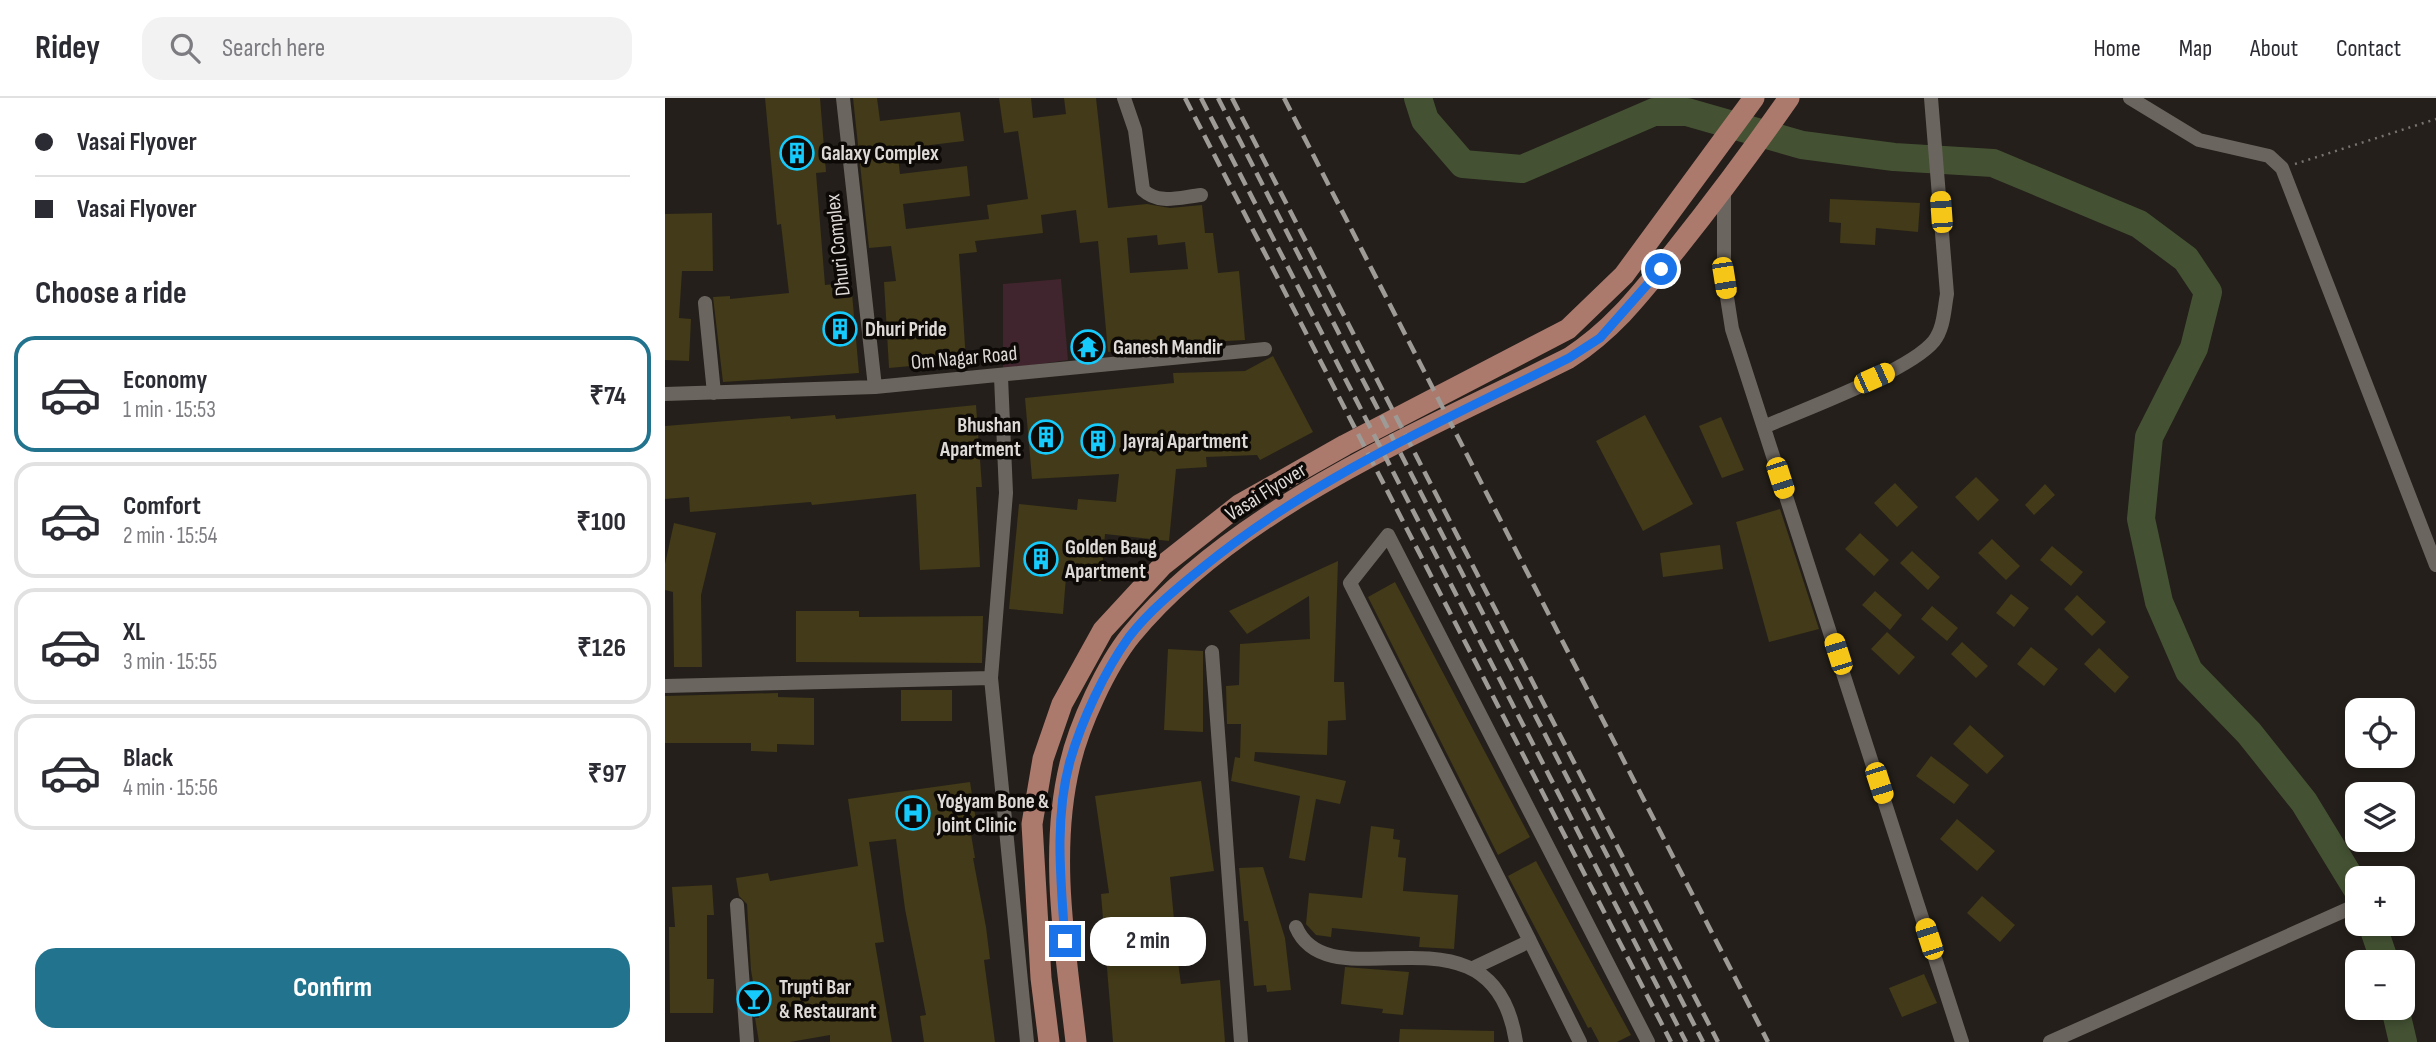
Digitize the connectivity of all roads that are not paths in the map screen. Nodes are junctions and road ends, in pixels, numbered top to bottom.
1 (843, 98) edge
2 (1123, 98) edge
3 (1755, 98) edge
4 (1789, 98) edge
5 (1931, 98) edge
6 (2130, 98) edge
7 (1724, 191) junction
8 (1201, 195) dead end
9 (705, 303) dead end
10 (1265, 349) dead end
11 (1002, 377) junction
12 (875, 387) junction
13 (714, 393) junction
14 (665, 394) edge
15 (1764, 427) junction
16 (2436, 565) edge
17 (1212, 652) dead end
18 (991, 678) junction
19 (665, 686) edge
20 (737, 905) dead end
21 (2345, 910) edge
22 (1296, 927) dead end
23 (1530, 941) junction
24 (1473, 968) junction
25 (747, 1042) edge
26 (1027, 1042) edge
27 (1049, 1042) edge
28 (1076, 1042) edge
29 (1241, 1042) edge
30 (1516, 1042) edge
31 (1580, 1042) edge
32 (1649, 1042) edge
33 (1962, 1042) edge
34 (2050, 1042) edge

1 - 12 street, Dhuri Complex
2 - 8 street
3 - 27 main road, Vasai Flyover
4 - 7 main road, Vasai Flyover
5 - 15 street
6 - 16 street
7 - 15 street
7 - 28 main road, Vasai Flyover
9 - 13 street
10 - 11 street, Om Nagar Road
11 - 12 street, Om Nagar Road
11 - 18 street
12 - 13 street, Om Nagar Road
13 - 14 street, Om Nagar Road
15 - 33 street
17 - 29 street
18 - 19 street
18 - 26 street
20 - 25 street
21 - 34 street
22 - 24 street
23 - 24 street
23 - 31 street
23 - 32 street
24 - 30 street

